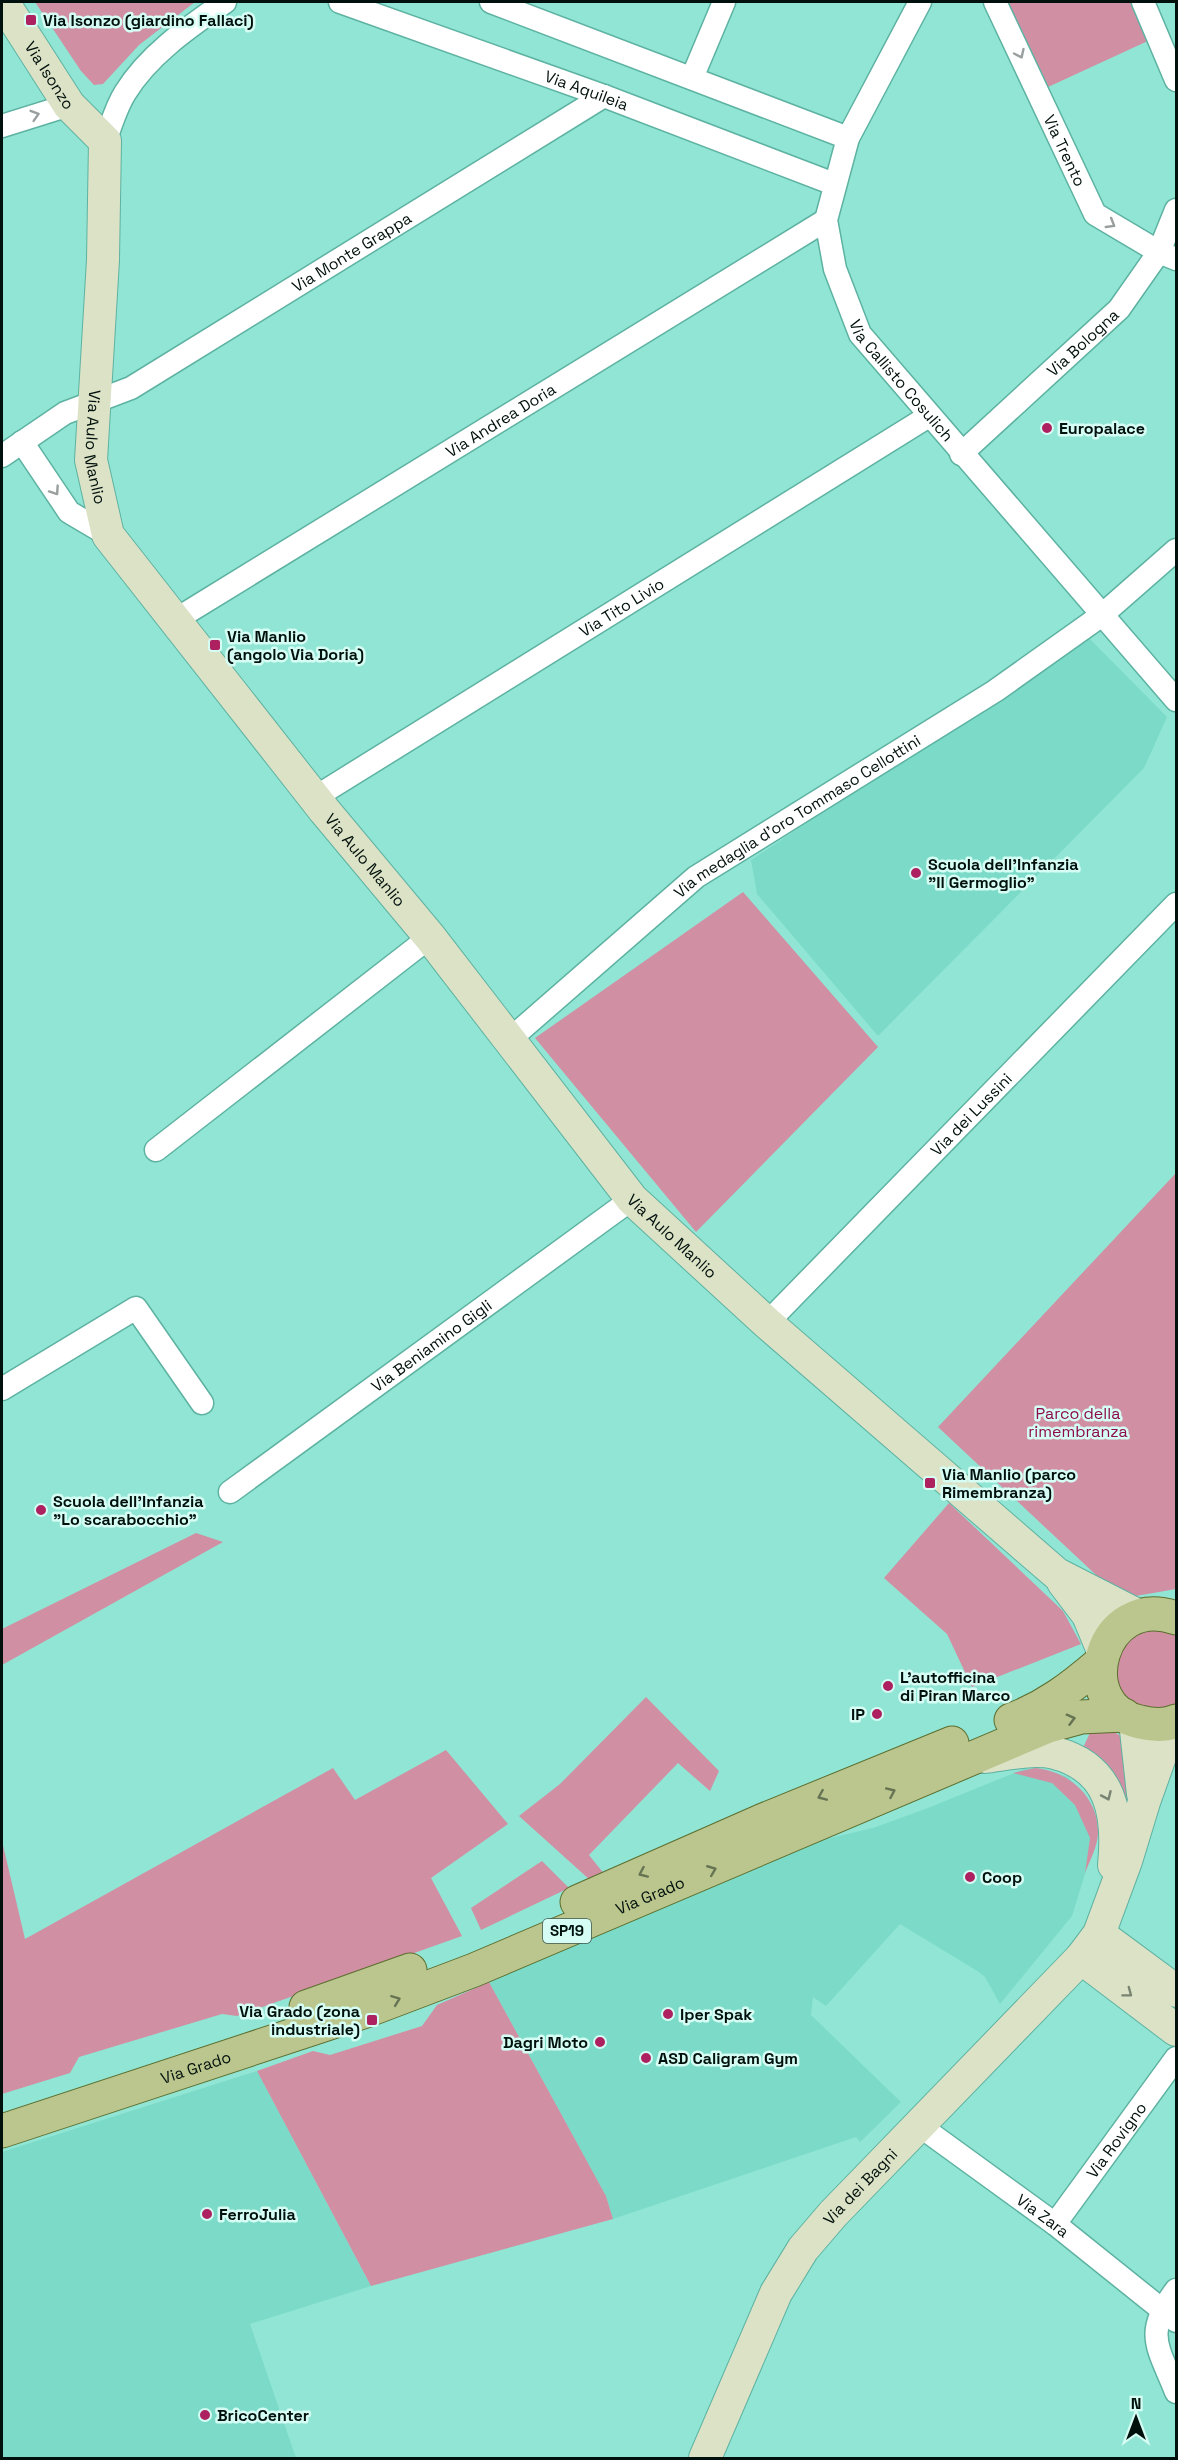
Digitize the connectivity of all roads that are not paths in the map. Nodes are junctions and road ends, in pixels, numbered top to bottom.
1 (3, 2) edge
2 (225, 2) edge
3 (340, 2) edge
4 (491, 2) edge
5 (724, 2) edge
6 (920, 2) edge
7 (995, 2) edge
8 (1143, 2) edge
9 (692, 78) junction
10 (1176, 81) edge
11 (604, 96) junction
12 (69, 105) junction
13 (2, 126) edge
14 (848, 138) junction
15 (105, 141) junction
16 (834, 184) junction
17 (1176, 210) edge
18 (826, 220) junction
19 (1168, 256) edge
20 (97, 402) junction
21 (929, 416) junction
22 (22, 442) junction
23 (961, 454) junction
24 (2, 456) edge
25 (108, 535) junction
26 (1176, 550) edge
27 (1102, 615) junction
28 (175, 620) junction
29 (1176, 700) edge
30 (314, 798) junction
31 (1176, 904) edge
32 (430, 937) junction
33 (509, 1040) junction
34 (156, 1150) dead end
35 (632, 1199) junction
36 (767, 1323) junction
37 (2, 1389) edge
38 (202, 1402) dead end
39 (230, 1492) dead end
40 (1058, 1574) junction
41 (1165, 1614) edge
42 (1101, 1657) junction
43 (1130, 1718) junction
44 (1174, 1722) edge
45 (963, 1760) junction
46 (1144, 1803) junction
47 (1111, 1899) junction
48 (1090, 1946) junction
49 (1176, 1991) edge
50 (1176, 2030) edge
51 (1176, 2058) edge
52 (2, 2110) edge
53 (920, 2126) junction
54 (2, 2131) edge
55 (1055, 2224) junction
56 (1176, 2290) edge
57 (1169, 2315) edge
58 (1176, 2392) edge
59 (705, 2458) edge

1 - 12 street, Via Isonzo
2 - 15 street, Via Aulo Manlio
3 - 11 street, Via Aquileia
4 - 9 street
5 - 9 street
6 - 14 street, Via Callisto Cosulich
7 -> 19 street, Via Trento
8 - 10 street
9 - 14 street
11 - 16 street, Via Aquileia
11 - 20 street, Via Monte Grappa
13 -> 12 street
12 - 15 street, Via Isonzo
14 - 16 street, Via Callisto Cosulich
15 - 20 street, Via Aulo Manlio
16 - 18 street, Via Callisto Cosulich
17 - 19 street, Via Bologna
18 - 21 street, Via Callisto Cosulich
18 - 28 street, Via Andrea Doria
19 - 23 street, Via Bologna
20 - 22 street, Via Monte Grappa
20 - 25 street, Via Aulo Manlio
21 - 23 street, Via Callisto Cosulich
21 - 30 street, Via Tito Livio
22 - 24 street, Via Monte Grappa
22 -> 25 street
23 - 27 street, Via Callisto Cosulich
25 - 28 street, Via Aulo Manlio
26 - 27 street, Via medaglia d'oro Tommaso Cellottini
27 - 29 street, Via Callisto Cosulich
27 - 33 street, Via medaglia d'oro Tommaso Cellottini
28 - 30 street, Via Aulo Manlio
30 - 32 street, Via Aulo Manlio
31 - 36 street, Via dei Lussini
32 - 33 street, Via Aulo Manlio
32 - 34 street
33 - 35 street, Via Aulo Manlio
35 - 36 street, Via Aulo Manlio
35 - 39 street, Via Beniamino Gigli
36 - 40 street, Via Aulo Manlio
37 - 38 street
40 - 41 street, Via Aulo Manlio
40 - 42 street, Via Aulo Manlio
41 - 42 main road, Via Grado
42 - 43 main road
42 -> 52 main road, Via Grado / SP19
43 - 44 main road, Via Grado
45 -> 43 main road, Via Grado / SP19
43 - 46 street
44 - 46 street
45 -> 47 street
54 -> 45 main road, Via Grado / SP19
46 - 47 street
47 - 48 street
48 - 49 street
48 -> 50 street
48 - 53 street, Via dei Bagni
51 - 55 street, Via Rovigno
53 - 55 street, Via Zara
53 - 59 street, Via dei Bagni
55 - 57 street, Via Zara
56 - 57 street
57 - 58 street

